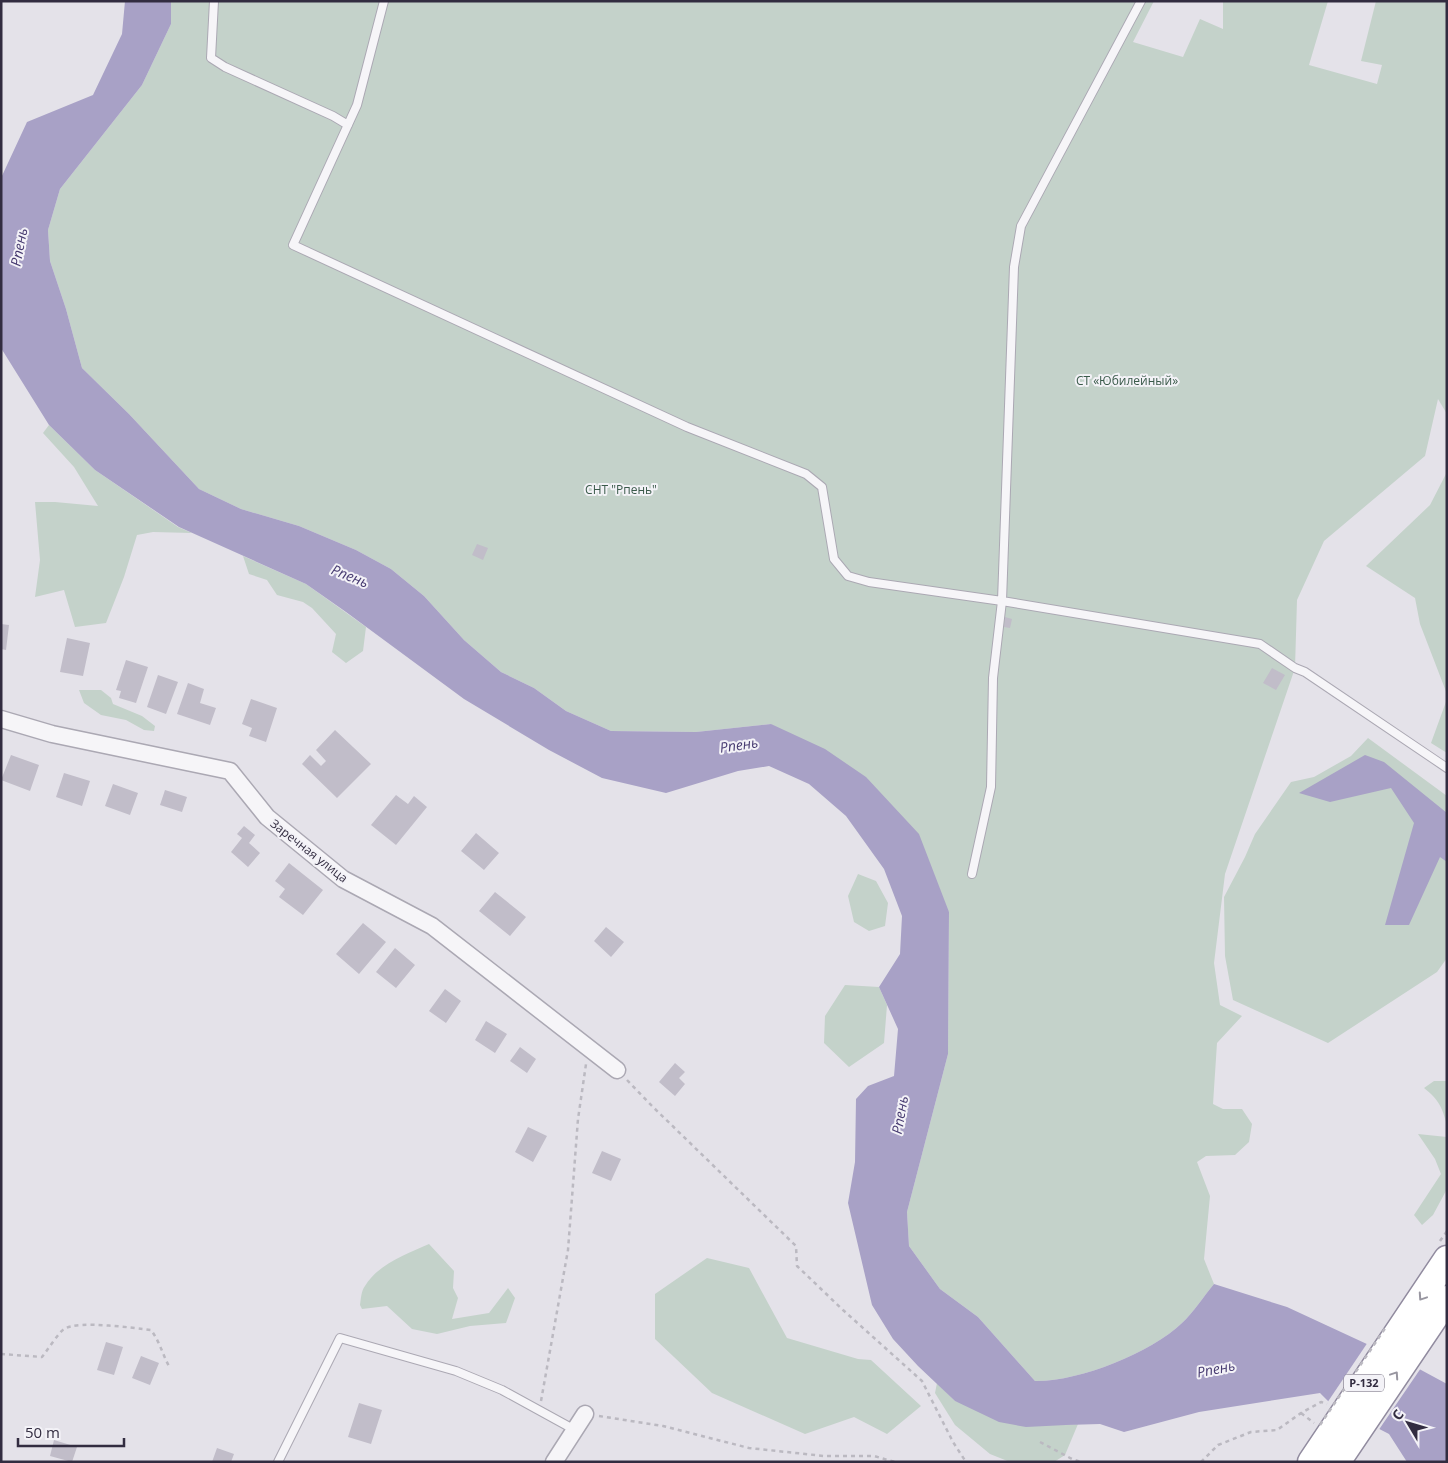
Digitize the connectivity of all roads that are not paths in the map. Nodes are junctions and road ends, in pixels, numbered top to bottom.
1 (214, 1) edge
2 (384, 1) edge
3 (1141, 1) edge
4 (348, 125) junction
5 (1002, 601) junction
6 (1, 719) edge
7 (1447, 768) edge
8 (972, 874) dead end
9 (617, 1070) road end
10 (1447, 1260) edge
11 (1447, 1299) edge
12 (1399, 1336) junction
13 (585, 1414) road end
14 (575, 1430) junction
15 (1332, 1433) edge
16 (278, 1462) edge
17 (554, 1462) edge
18 (1311, 1462) edge

1 - 4 lane
2 - 4 lane
3 - 5 lane
4 - 5 lane
5 - 7 lane
5 - 8 lane
6 - 9 street, Заречная улица
10 -> 12 highway, Р-132
11 - 12 highway, Р-132
12 - 15 highway, Р-132
13 - 14 street
14 - 16 lane
14 - 17 street
15 - 18 highway, Р-132

